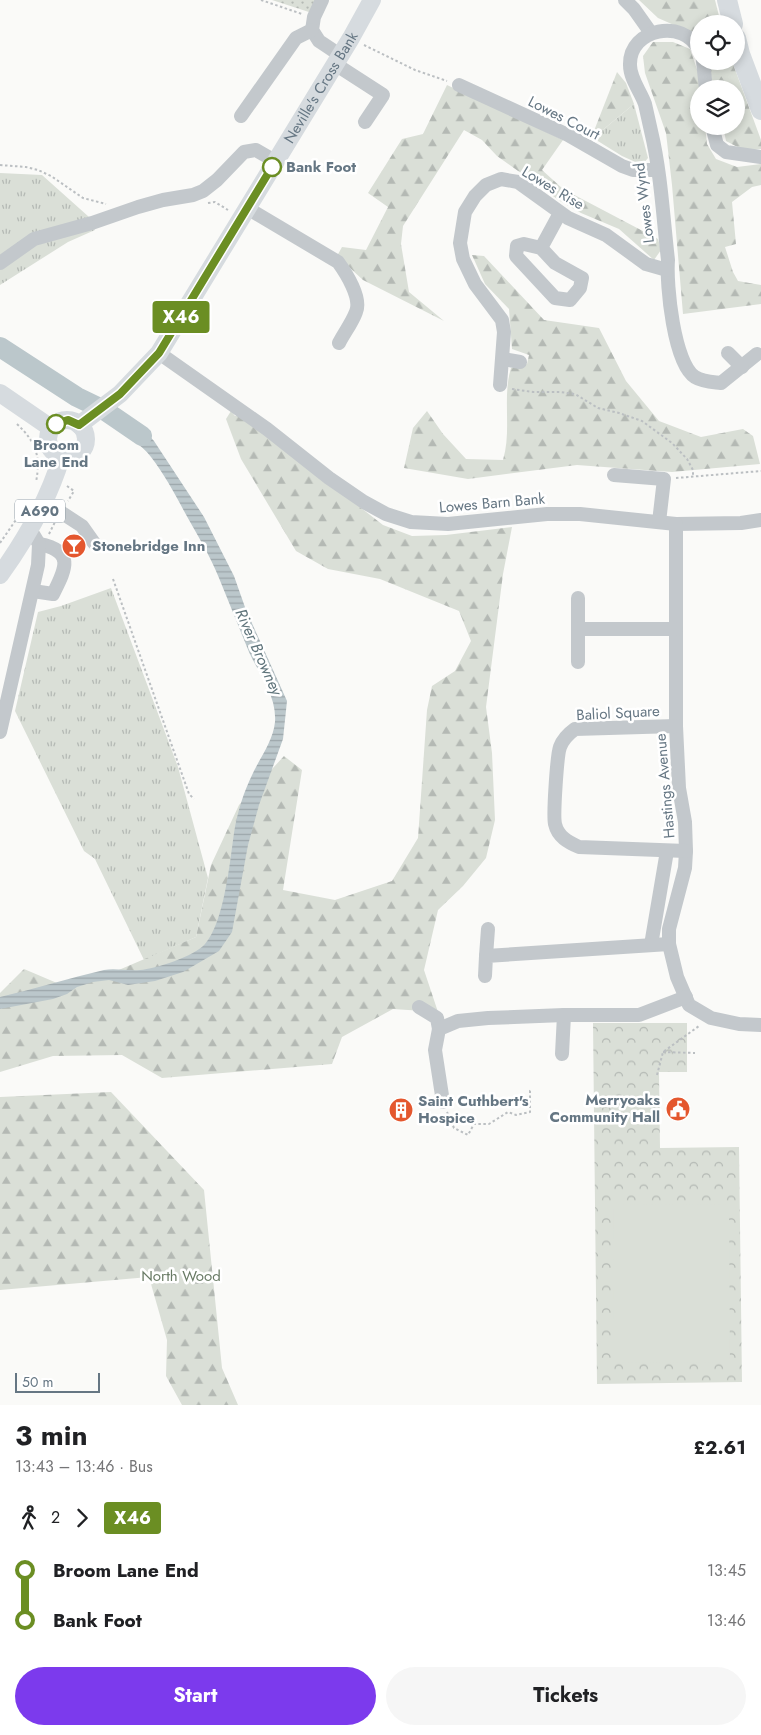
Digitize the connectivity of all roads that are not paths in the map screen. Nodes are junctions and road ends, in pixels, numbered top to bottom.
1 (322, 0) edge
2 (372, 0) edge
3 (625, 0) edge
4 (727, 0) edge
5 (731, 15) edge
6 (313, 24) junction
7 (651, 33) junction
8 (690, 39) edge
9 (337, 59) junction
10 (745, 67) edge
11 (459, 86) road end
12 (761, 110) edge
13 (241, 116) dead end
14 (365, 122) dead end
15 (714, 135) edge
16 (761, 157) edge
17 (275, 161) junction
18 (657, 170) junction
19 (244, 213) junction
20 (560, 213) junction
21 (541, 248) junction
22 (0, 263) edge
23 (667, 270) junction
24 (339, 343) dead end
25 (159, 353) junction
26 (728, 353) dead end
27 (757, 354) dead end
28 (503, 359) junction
29 (520, 362) dead end
30 (742, 367) junction
31 (500, 385) road end
32 (0, 393) edge
33 (79, 425) junction
34 (51, 428) junction
35 (61, 458) junction
36 (614, 475) dead end
37 (45, 502) junction
38 (761, 520) edge
39 (659, 522) junction
40 (676, 524) junction
41 (35, 537) junction
42 (94, 543) dead end
43 (0, 575) edge
44 (33, 591) junction
45 (578, 598) dead end
46 (578, 629) junction
47 (676, 629) junction
48 (578, 662) dead end
49 (676, 726) junction
50 (0, 732) edge
51 (667, 851) junction
52 (686, 851) junction
53 (488, 929) dead end
54 (669, 944) junction
55 (651, 945) junction
56 (486, 956) junction
57 (485, 976) dead end
58 (686, 997) junction
59 (419, 1007) dead end
60 (564, 1015) junction
61 (761, 1024) edge
62 (439, 1030) junction
63 (562, 1054) dead end
64 (443, 1102) road end

1 - 6 street
2 - 9 main road, Neville's Cross Bank
3 - 7 street
4 - 5 highway
6 - 9 street
6 - 13 street
7 - 8 street
7 - 18 street, Lowes Wynd
9 - 14 street
9 - 17 main road, Neville's Cross Bank
10 - 12 highway
11 - 18 street, Lowes Court
15 - 16 street
17 - 19 main road, Neville's Cross Bank
17 - 22 street
18 - 23 street, Lowes Wynd
19 - 24 street
19 - 25 main road, Neville's Cross Bank
20 - 21 street
20 - 23 street, Lowes Rise
20 - 28 street, Lowes Rise
21 - 21 street
23 - 30 street, Lowes Wynd
25 - 33 main road, Neville's Cross Bank
25 - 39 street, Lowes Barn Bank
26 - 30 street
27 - 30 street, Lowes Wynd
28 - 29 street
28 - 31 street, Lowes Rise
32 - 34 main road
33 - 34 main road
33 - 35 main road
34 - 35 main road
35 - 37 main road, A690
36 - 39 street
37 - 41 main road, A690
37 - 42 street
38 - 40 street, Lowes Barn Bank
39 - 40 street, Lowes Barn Bank
40 - 47 street, Hastings Avenue
41 - 43 main road, A690
41 - 44 street
41 - 44 street
44 - 50 street
45 - 46 street
46 - 47 street
46 - 48 street
47 - 49 street, Hastings Avenue
49 - 51 street, Baliol Square
49 - 52 street, Hastings Avenue
51 - 52 street, Hastings Avenue
51 - 55 street, Hastings Avenue
52 - 54 street, Hastings Avenue
53 - 56 street
54 - 55 street
54 - 58 street, Hastings Avenue
55 - 56 street
56 - 57 street
58 - 60 street
58 - 61 street, Hastings Avenue
59 - 62 street
60 - 62 street
60 - 63 street
62 - 64 street

